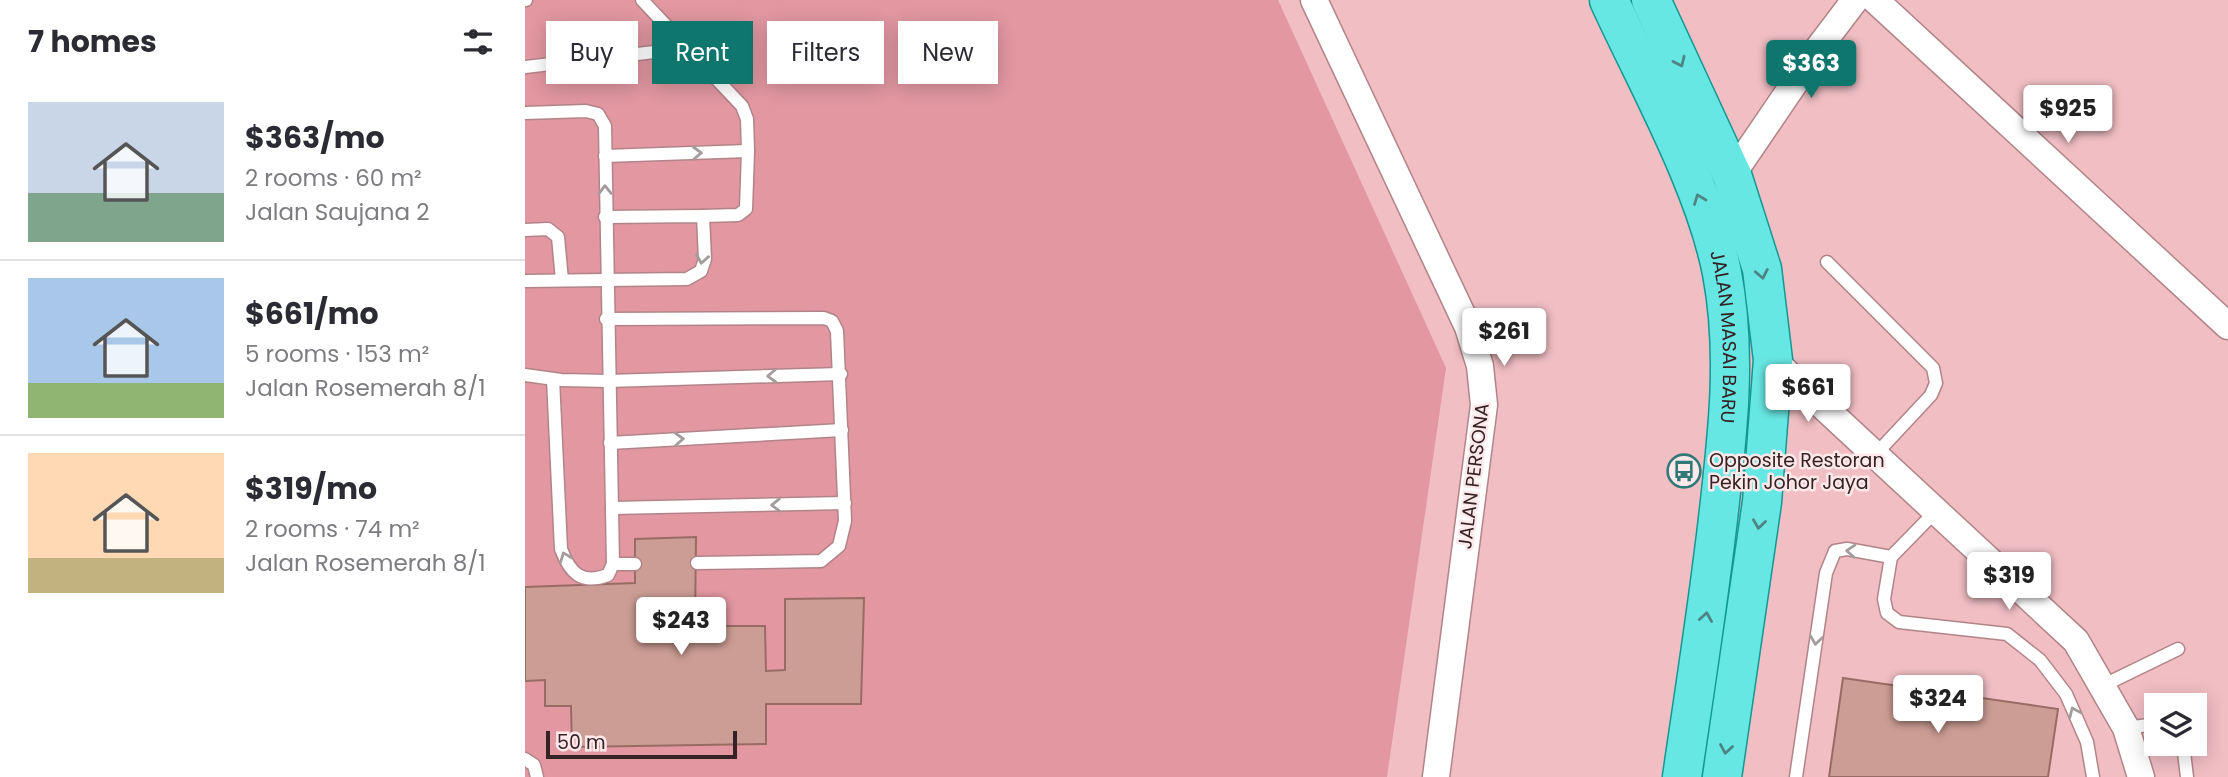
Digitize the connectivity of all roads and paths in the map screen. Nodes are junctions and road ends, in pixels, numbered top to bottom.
1 (642, 0) edge
2 (1314, 0) edge
3 (1609, 0) edge
4 (1651, 0) edge
5 (1855, 0) edge
6 (1875, 0) edge
7 (663, 21) edge
8 (652, 52) edge
9 (525, 67) edge
10 (722, 84) edge
11 (525, 113) edge
12 (748, 151) junction
13 (605, 156) junction
14 (1732, 175) junction
15 (703, 216) junction
16 (605, 217) junction
17 (525, 230) edge
18 (1827, 262) dead end
19 (606, 279) junction
20 (562, 280) junction
21 (525, 281) edge
22 (606, 319) junction
23 (2228, 326) edge
24 (1773, 360) junction
25 (525, 374) edge
26 (841, 374) junction
27 (553, 379) junction
28 (608, 381) junction
29 (842, 430) junction
30 (610, 443) junction
31 (1874, 456) junction
32 (845, 503) junction
33 (612, 508) junction
34 (1935, 512) junction
35 (1891, 557) junction
36 (697, 563) dead end
37 (613, 564) junction
38 (635, 564) dead end
39 (2178, 649) dead end
40 (2102, 686) junction
41 (2144, 726) edge
42 (2126, 728) junction
43 (2184, 756) edge
44 (525, 759) edge
45 (537, 777) edge
46 (1436, 777) edge
47 (1682, 777) edge
48 (1722, 777) edge
49 (1796, 777) edge
50 (2093, 777) edge
51 (2141, 777) edge
52 (2187, 777) edge

1 - 7 lane
2 - 46 street, JALAN PERSONA
47 -> 3 main road, JALAN MASAI BARU
4 -> 14 main road, JALAN MASAI BARU
5 - 14 street
6 - 23 street
8 - 9 lane
10 - 12 lane
11 - 13 lane
13 -> 12 lane
12 - 15 lane
16 -> 13 lane
14 -> 24 main road, JALAN MASAI BARU
15 - 16 lane
15 -> 19 lane
16 - 19 lane
17 - 20 lane
18 - 31 lane
19 - 20 lane
19 - 22 lane
20 - 21 lane
22 - 26 lane
22 - 28 lane
24 - 31 street
24 -> 48 main road, JALAN MASAI BARU
25 - 27 lane
26 -> 28 lane
26 - 29 lane
27 - 28 lane
37 -> 27 lane
28 - 30 lane
30 -> 29 lane
29 - 32 lane
30 - 33 lane
31 - 34 street
32 -> 33 lane
32 - 36 lane
33 - 37 lane
34 - 35 lane
34 - 40 street
35 -> 49 lane
50 -> 35 lane
37 - 38 lane
39 - 40 lane
40 - 42 street
41 - 42 lane
42 - 51 street
43 - 52 lane
44 - 45 lane

